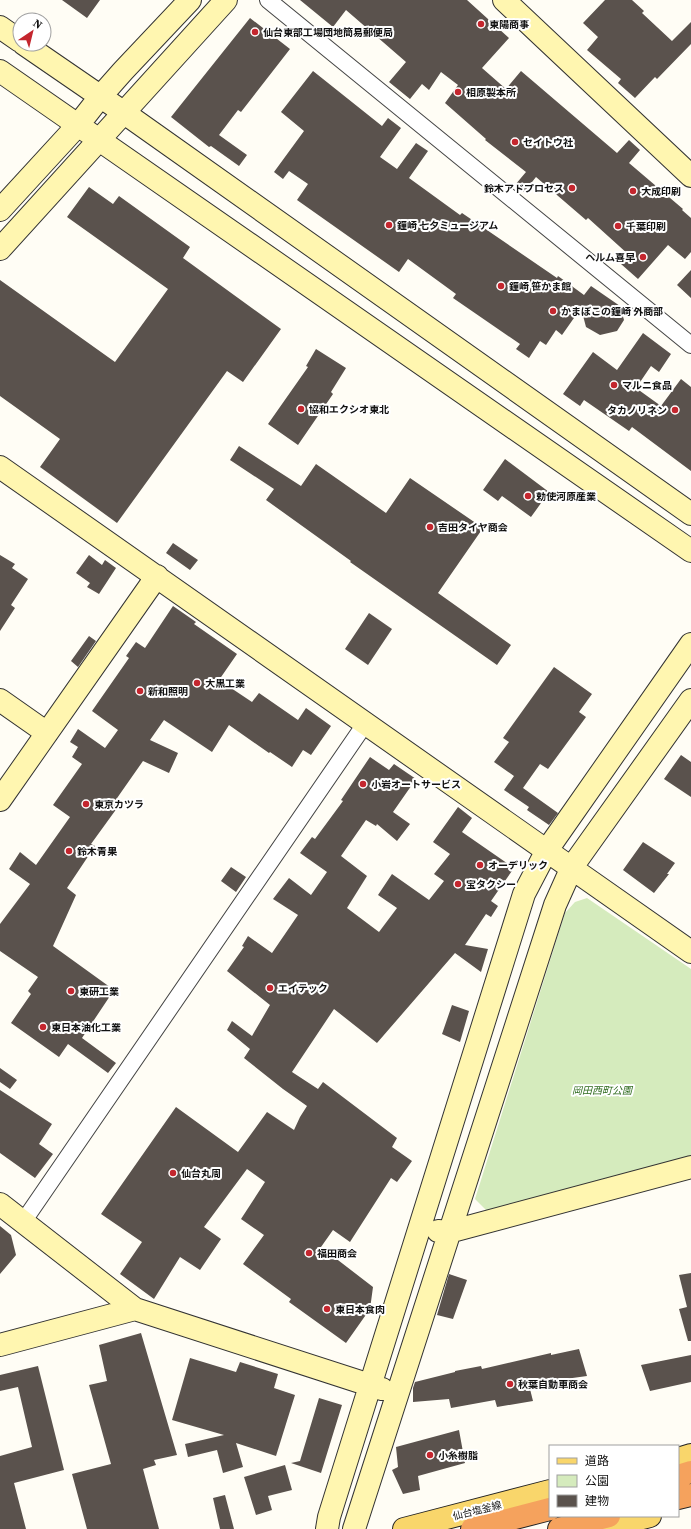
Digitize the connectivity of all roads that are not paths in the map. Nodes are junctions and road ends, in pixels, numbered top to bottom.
1 (190, 0) edge
2 (226, 0) edge
3 (268, 0) edge
4 (504, 0) edge
5 (0, 27) edge
6 (12, 35) edge
7 (35, 52) edge
8 (0, 70) edge
9 (100, 97) junction
10 (123, 112) junction
11 (78, 125) junction
12 (100, 140) junction
13 (691, 176) edge
14 (0, 210) edge
15 (0, 249) edge
16 (691, 345) edge
17 (0, 467) edge
18 (691, 514) edge
19 (691, 551) edge
20 (157, 576) junction
21 (691, 644) edge
22 (0, 700) edge
23 (691, 700) edge
24 (365, 724) junction
25 (47, 733) junction
26 (0, 800) edge
27 (547, 850) junction
28 (572, 867) junction
29 (691, 952) edge
30 (691, 1167) edge
31 (0, 1204) edge
32 (23, 1222) junction
33 (419, 1229) junction
34 (449, 1232) junction
35 (135, 1309) junction
36 (0, 1345) edge
37 (369, 1385) junction
38 (398, 1394) junction
39 (691, 1455) edge
40 (679, 1458) edge
41 (691, 1472) edge
42 (679, 1476) edge
43 (549, 1492) edge
44 (691, 1495) edge
45 (679, 1498) edge
46 (691, 1506) edge
47 (549, 1509) edge
48 (679, 1509) edge
49 (605, 1517) edge
50 (646, 1517) edge
51 (326, 1529) edge
52 (354, 1529) edge
53 (404, 1529) edge
54 (472, 1529) edge
55 (559, 1529) edge
56 (600, 1529) edge

1 - 9 street
2 - 10 street
3 - 16 street
4 - 13 street
5 - 6 street
7 - 9 street
8 - 11 street
9 - 10 street
9 - 11 street
10 - 12 street
10 - 18 street
11 - 12 street
11 - 14 street
12 - 15 street
12 - 19 street
17 - 20 street
20 - 24 street
20 - 25 street
21 - 27 street
22 - 25 street
23 - 28 street
24 - 27 street
24 - 32 street
25 - 26 street
27 - 28 street
27 - 33 street
28 - 29 street
28 - 34 street
30 - 34 street
31 - 32 street
32 - 35 street
33 - 34 street
33 - 37 street
34 - 38 street
35 - 36 street
35 - 37 street
37 - 38 street
37 - 51 street
38 - 52 street
39 - 40 main road
41 - 42 highway
43 - 53 main road, 仙台塩釜線
44 - 45 highway
46 - 48 main road
47 - 54 highway
49 - 55 highway
50 - 56 main road

